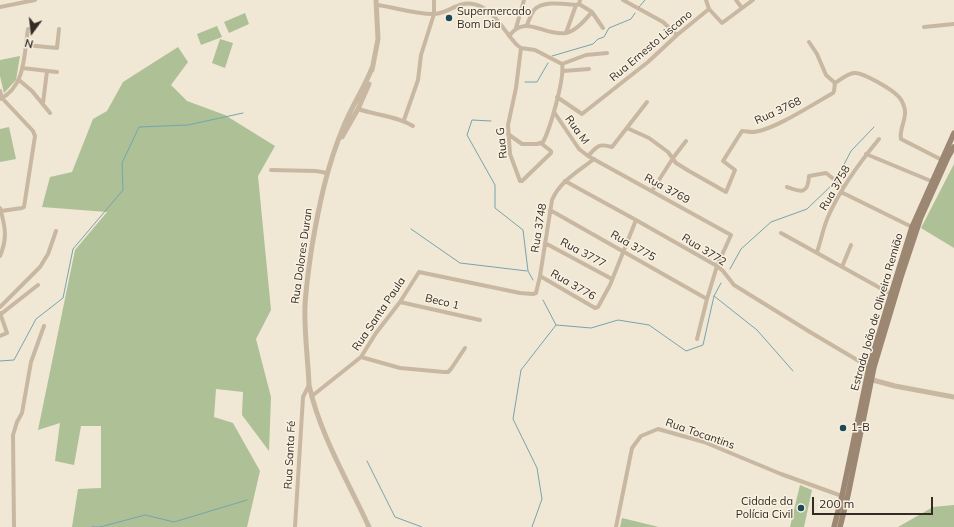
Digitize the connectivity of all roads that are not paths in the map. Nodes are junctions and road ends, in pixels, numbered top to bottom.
1 (35, 0) edge
2 (434, 0) edge
3 (524, 0) edge
4 (622, 0) edge
5 (706, 0) edge
6 (736, 0) edge
7 (753, 0) edge
8 (376, 2) edge
9 (474, 2) edge
10 (552, 2) edge
11 (578, 3) edge
12 (0, 7) edge
13 (742, 8) junction
14 (708, 9) junction
15 (592, 12) junction
16 (434, 14) junction
17 (954, 24) edge
18 (527, 25) junction
19 (924, 27) dead end
20 (516, 28) junction
21 (603, 28) dead end
22 (28, 29) dead end
23 (59, 29) dead end
24 (566, 33) junction
25 (677, 35) junction
26 (509, 36) junction
27 (809, 42) dead end
28 (26, 45) junction
29 (521, 48) junction
30 (607, 53) dead end
31 (562, 64) junction
32 (22, 68) junction
33 (372, 68) junction
34 (589, 69) dead end
35 (47, 71) junction
36 (563, 71) junction
37 (57, 72) dead end
38 (19, 80) junction
39 (835, 83) junction
40 (0, 90) edge
41 (557, 97) junction
42 (1, 98) edge
43 (647, 102) dead end
44 (43, 103) junction
45 (352, 107) junction
46 (358, 109) junction
47 (554, 112) junction
48 (50, 113) dead end
49 (404, 120) junction
50 (412, 126) dead end
51 (628, 128) junction
52 (954, 133) edge
53 (508, 134) junction
54 (879, 139) dead end
55 (686, 141) dead end
56 (542, 144) junction
57 (337, 145) junction
58 (954, 147) edge
59 (866, 154) junction
60 (588, 156) junction
61 (673, 158) junction
62 (594, 159) junction
63 (942, 160) junction
64 (271, 170) dead end
65 (327, 173) junction
66 (931, 181) junction
67 (565, 182) junction
68 (787, 188) dead end
69 (843, 189) junction
70 (652, 191) junction
71 (0, 209) edge
72 (550, 210) junction
73 (636, 220) junction
74 (912, 227) junction
75 (56, 231) dead end
76 (780, 232) dead end
77 (545, 243) junction
78 (850, 245) dead end
79 (623, 250) junction
80 (817, 252) junction
81 (0, 256) edge
82 (542, 266) joint
83 (717, 266) junction
84 (842, 267) junction
85 (540, 276) junction
86 (612, 279) junction
87 (38, 285) dead end
88 (891, 294) junction
89 (706, 298) junction
90 (400, 302) junction
91 (0, 306) edge
92 (0, 313) edge
93 (480, 320) dead end
94 (44, 326) dead end
95 (0, 336) edge
96 (698, 339) dead end
97 (465, 348) dead end
98 (361, 357) junction
99 (869, 366) junction
100 (868, 379) junction
101 (309, 386) junction
102 (312, 396) junction
103 (954, 397) edge
104 (842, 496) junction
105 (14, 527) edge
106 (295, 527) edge
107 (369, 527) edge
108 (616, 527) edge
109 (834, 527) edge
110 (840, 527) edge

1 - 12 street
2 - 16 street
3 - 20 street
4 - 25 street
5 - 14 street
6 - 13 street
7 - 13 street, Rua Ernesto Liscano
8 - 16 street
8 - 33 street, Rua Dolores Duran
9 - 16 street
9 - 26 street
10 - 11 street
10 - 18 street
11 - 15 street
11 - 24 street
13 - 14 street, Rua Ernesto Liscano
14 - 25 street, Rua Ernesto Liscano
15 - 21 street
15 - 24 street
16 - 49 street
17 - 19 street
18 - 20 street
18 - 24 street
20 - 26 street
22 - 28 street
23 - 28 street
25 - 41 street, Rua Ernesto Liscano
26 - 29 street
27 - 39 street
28 - 32 street
29 - 31 street
29 - 53 street, Rua G
30 - 31 street
31 - 36 street
32 - 35 street
32 - 38 street
33 - 45 street, Rua Dolores Duran
33 - 46 street, Rua Dolores Duran
34 - 36 street
35 - 37 street
35 - 44 street
36 - 41 street
38 - 42 street
38 - 44 street
39 - 61 street, Rua 3768
39 - 63 street
40 - 42 street
41 - 47 street
42 - 71 street
43 - 51 street
44 - 48 street
45 - 46 street
45 - 57 street, Rua Dolores Duran
46 - 49 street
46 - 57 street, Rua Dolores Duran
47 - 56 street
47 - 60 street, Rua M
49 - 50 street
51 - 60 street
51 - 61 street
52 - 63 main road, Estrada João de Oliveira Remião
53 - 56 street
53 - 56 street, Rua G
54 - 59 street, Rua 3758
55 - 61 street
57 - 65 street, Rua Dolores Duran
58 - 100 main road, Estrada João de Oliveira Remião
59 - 66 street
59 - 69 street, Rua 3758
60 - 62 street
61 - 70 street
62 - 67 street, Rua 3748
62 - 70 street, Rua 3769
63 - 66 main road, Estrada João de Oliveira Remião
64 - 65 street
65 - 101 street, Rua Dolores Duran
66 - 74 main road, Estrada João de Oliveira Remião
67 - 72 street, Rua 3748
67 - 73 street, Rua 3772
68 - 69 street
69 - 74 street
69 - 80 street, Rua 3758
70 - 83 street, Rua 3769
71 - 81 street
72 - 77 street, Rua 3748
72 - 79 street, Rua 3775
73 - 79 street
73 - 83 street, Rua 3772
74 - 88 main road, Estrada João de Oliveira Remião
75 - 91 street
76 - 80 street
77 - 82 street, Rua 3748
77 - 86 street, Rua 3777
78 - 84 street
79 - 86 street
79 - 89 street, Rua 3775
80 - 84 street
82 - 85 street, Rua Santa Paula
83 - 89 street
83 - 99 street, Rua 3772
84 - 88 street
85 - 86 street, Rua 3776
85 - 90 street, Rua Santa Paula
87 - 92 street
88 - 99 main road, Estrada João de Oliveira Remião
89 - 96 street
90 - 93 street, Beco 1
90 - 98 street, Rua Santa Paula
92 - 95 street
94 - 105 street
97 - 98 street
98 - 102 street, Rua Santa Paula
99 - 100 main road, Estrada João de Oliveira Remião
100 - 103 street
100 - 104 main road, Estrada João de Oliveira Remião
100 - 110 main road, Estrada João de Oliveira Remião
101 - 102 street, Rua Dolores Duran
101 - 106 street, Rua Santa Fé
102 - 107 street, Rua Dolores Duran
104 - 108 street, Rua Tocantins
104 - 109 main road, Estrada João de Oliveira Remião

